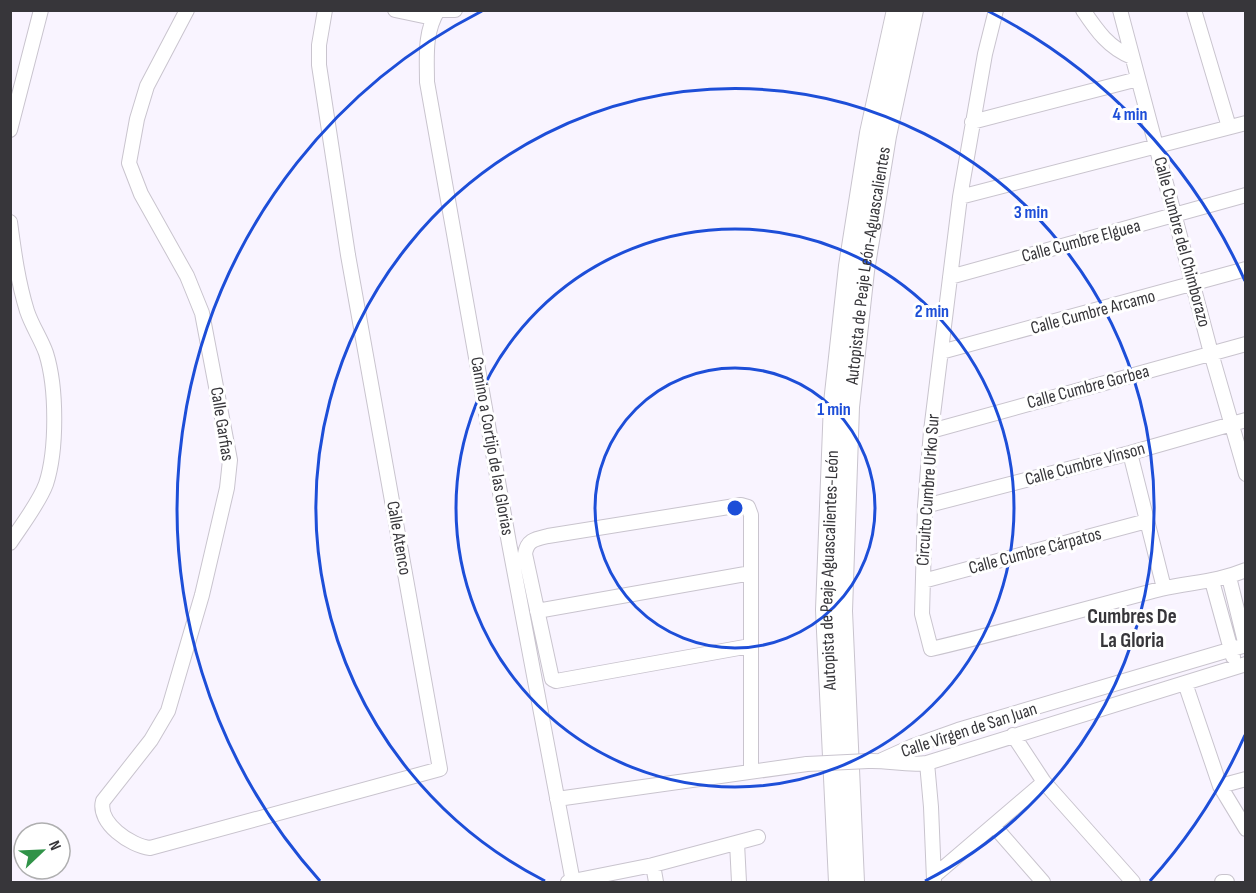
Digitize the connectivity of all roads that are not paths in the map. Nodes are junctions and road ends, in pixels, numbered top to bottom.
1 (41, 10) edge
2 (187, 10) edge
3 (325, 10) edge
4 (395, 10) edge
5 (455, 10) edge
6 (897, 10) edge
7 (913, 10) edge
8 (996, 10) edge
9 (1083, 10) edge
10 (1120, 10) edge
11 (1194, 10) edge
12 (438, 13) edge
13 (1132, 57) junction
14 (1138, 79) junction
15 (972, 122) junction
16 (1245, 123) edge
17 (1229, 128) junction
18 (10, 130) edge
19 (1157, 147) junction
20 (1245, 195) edge
21 (960, 196) junction
22 (1176, 216) junction
23 (10, 222) edge
24 (1245, 269) edge
25 (950, 277) junction
26 (1194, 285) junction
27 (1245, 344) edge
28 (941, 352) junction
29 (1211, 353) junction
30 (1245, 420) edge
31 (1231, 424) junction
32 (931, 431) junction
33 (1130, 453) junction
34 (1245, 474) edge
35 (925, 506) junction
36 (1147, 521) junction
37 (10, 543) edge
38 (1245, 570) edge
39 (751, 573) junction
40 (1229, 577) junction
41 (923, 581) junction
42 (1212, 581) junction
43 (1164, 588) junction
44 (537, 611) junction
45 (1245, 645) edge
46 (750, 646) junction
47 (1230, 649) junction
48 (1240, 666) edge
49 (1185, 683) junction
50 (1012, 735) junction
51 (882, 760) junction
52 (927, 763) junction
53 (751, 771) junction
54 (1245, 779) edge
55 (1044, 782) junction
56 (1220, 786) junction
57 (557, 799) junction
58 (994, 826) junction
59 (1245, 829) edge
60 (758, 837) dead end
61 (737, 843) junction
62 (150, 848) joint
63 (653, 865) junction
64 (934, 879) edge
65 (571, 882) edge
66 (656, 882) edge
67 (739, 882) edge
68 (839, 882) edge
69 (854, 882) edge
70 (1043, 882) edge
71 (1132, 882) edge
72 (1222, 882) edge
73 (1227, 882) edge

1 - 18 street
2 - 62 street, Calle Garfias
3 - 62 street, Calle Atenco
4 - 12 street
5 - 12 street
6 - 68 highway, Autopista de Peaje Aguascalientes-León
7 - 69 highway, Autopista de Peaje León-Aguascalientes
8 - 15 street, Circuito Cumbre Urko Sur
9 - 13 street
10 - 13 street, Calle Cumbre del Chimborazo
11 - 17 street
12 - 57 street, Camino a Cortijo de las Glorias
13 - 14 street, Calle Cumbre del Chimborazo
14 - 15 street
14 - 19 street, Calle Cumbre del Chimborazo
15 - 21 street, Circuito Cumbre Urko Sur
16 - 17 street
17 - 19 street
19 - 21 street
19 - 22 street, Calle Cumbre del Chimborazo
20 - 22 street, Calle Cumbre Elguea
21 - 25 street, Circuito Cumbre Urko Sur
22 - 25 street, Calle Cumbre Elguea
22 - 26 street, Calle Cumbre del Chimborazo
23 - 37 street
24 - 26 street, Calle Cumbre Arcamo
25 - 28 street, Circuito Cumbre Urko Sur
26 - 28 street, Calle Cumbre Arcamo
26 - 29 street, Calle Cumbre del Chimborazo
27 - 29 street, Calle Cumbre Gorbea
28 - 32 street, Circuito Cumbre Urko Sur
29 - 31 street, Calle Cumbre del Chimborazo
29 - 32 street, Calle Cumbre Gorbea
30 - 31 street, Calle Cumbre Vinson
31 - 33 street, Calle Cumbre Vinson
31 - 34 street, Calle Cumbre del Chimborazo
32 - 35 street, Circuito Cumbre Urko Sur
33 - 35 street, Calle Cumbre Vinson
33 - 36 street
35 - 41 street, Circuito Cumbre Urko Sur
36 - 41 street, Calle Cumbre Cárpatos
36 - 43 street
38 - 40 street, Circuito Cumbre Urko Sur
39 - 44 street
39 - 44 street
39 - 46 street
40 - 42 street, Circuito Cumbre Urko Sur
40 - 45 street
41 - 43 street, Circuito Cumbre Urko Sur
42 - 43 street, Circuito Cumbre Urko Sur
42 - 47 street
44 - 46 street
45 - 47 street, Calle Virgen de San Juan
46 - 53 street
47 - 48 street
47 - 51 street, Calle Virgen de San Juan
48 - 49 street, Calle Virgen de San Juan
49 - 50 street, Calle Virgen de San Juan
49 - 56 street
50 - 52 street, Calle Virgen de San Juan
50 - 55 street
51 - 52 street, Calle Virgen de San Juan
51 - 53 street, bridge
52 - 64 street
53 - 57 street
54 - 56 street
55 - 58 street
55 - 71 street
56 - 59 street
57 - 65 street, Camino a Cortijo de las Glorias
58 - 64 street
58 - 70 street
60 - 61 street
61 - 63 street
61 - 67 street
63 - 65 street
63 - 66 street
72 - 73 street

